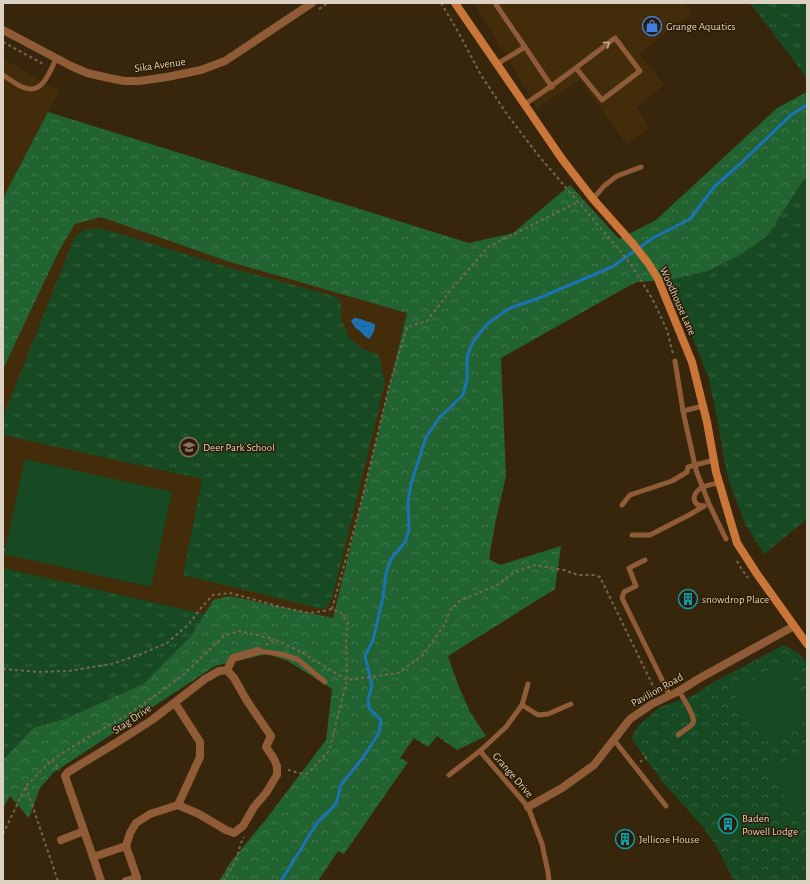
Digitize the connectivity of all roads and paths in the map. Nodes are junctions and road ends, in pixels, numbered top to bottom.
1 (312, 3) edge
2 (328, 3) edge
3 (441, 3) edge
4 (455, 3) edge
5 (495, 3) edge
6 (316, 11) dead end
7 (3, 30) edge
8 (3, 42) edge
9 (525, 46) junction
10 (56, 59) junction
11 (497, 64) junction
12 (52, 68) junction
13 (576, 68) junction
14 (3, 75) edge
15 (552, 87) junction
16 (525, 104) junction
17 (641, 167) dead end
18 (594, 199) junction
19 (578, 202) junction
20 (675, 360) joint
21 (703, 406) junction
22 (683, 411) junction
23 (714, 460) junction
24 (695, 465) junction
25 (719, 483) junction
26 (702, 487) junction
27 (622, 505) dead end
28 (706, 505) junction
29 (632, 535) dead end
30 (726, 539) dead end
31 (645, 560) dead end
32 (332, 608) junction
33 (794, 626) junction
34 (274, 639) dead end
35 (807, 644) edge
36 (258, 651) joint
37 (3, 669) edge
38 (226, 670) junction
39 (347, 680) junction
40 (325, 682) dead end
41 (528, 684) dead end
42 (679, 691) junction
43 (670, 696) junction
44 (660, 700) junction
45 (175, 703) junction
46 (571, 704) dead end
47 (522, 705) junction
48 (678, 735) dead end
49 (614, 740) junction
50 (480, 751) junction
51 (643, 753) dead end
52 (640, 762) dead end
53 (277, 766) junction
54 (449, 775) dead end
55 (26, 786) junction
56 (178, 805) junction
57 (666, 806) dead end
58 (528, 807) junction
59 (84, 830) junction
60 (3, 834) edge
61 (61, 840) dead end
62 (126, 846) junction
63 (93, 857) junction
64 (140, 879) edge
65 (58, 881) edge
66 (101, 881) edge
67 (126, 881) edge
68 (549, 881) edge

1 - 10 street, Sika Avenue
2 - 6 path
3 - 19 path
4 - 11 street, Woodhouse Lane
5 - 9 lane
7 - 10 street, Sika Avenue
8 - 12 path
9 - 11 lane
9 - 15 lane
10 - 12 lane
11 - 16 street, Woodhouse Lane
12 - 14 lane
13 -> 13 lane
13 - 15 lane
15 - 16 lane
16 - 18 street, Woodhouse Lane
17 - 18 lane
18 - 21 street, Woodhouse Lane
19 - 20 path
19 - 32 path
20 - 22 lane
21 - 22 lane
21 - 23 street, Woodhouse Lane
22 - 24 lane
23 - 24 lane
23 - 25 street, Woodhouse Lane
24 - 26 lane
24 - 27 lane
25 - 26 lane
25 - 33 street, Woodhouse Lane
26 - 28 lane
26 - 28 lane
28 - 29 lane
28 - 30 lane
31 - 43 lane
32 - 37 path
32 - 39 path
33 - 35 street, Woodhouse Lane
33 - 42 street, Pavilion Road
34 - 55 path
36 - 38 street, Stag Drive
36 - 40 lane
38 - 45 street, Stag Drive
38 - 53 street
39 - 44 path
39 - 53 path
41 - 47 lane
42 - 43 street, Pavilion Road
42 - 48 lane
43 - 44 street, Pavilion Road
44 - 49 street, Pavilion Road
45 - 56 street
45 - 59 street, Stag Drive
46 - 47 lane
47 - 50 lane
49 - 57 lane
49 - 58 street, Pavilion Road
50 - 54 lane
50 - 58 lane, Grange Drive
51 - 52 path
53 - 56 street
55 - 60 path
55 - 65 path
56 - 62 street
58 - 68 lane, Grange Drive
59 - 61 street
59 - 63 street, Stag Drive
62 - 63 street
62 - 64 street
63 - 66 street, Stag Drive
64 - 67 street

